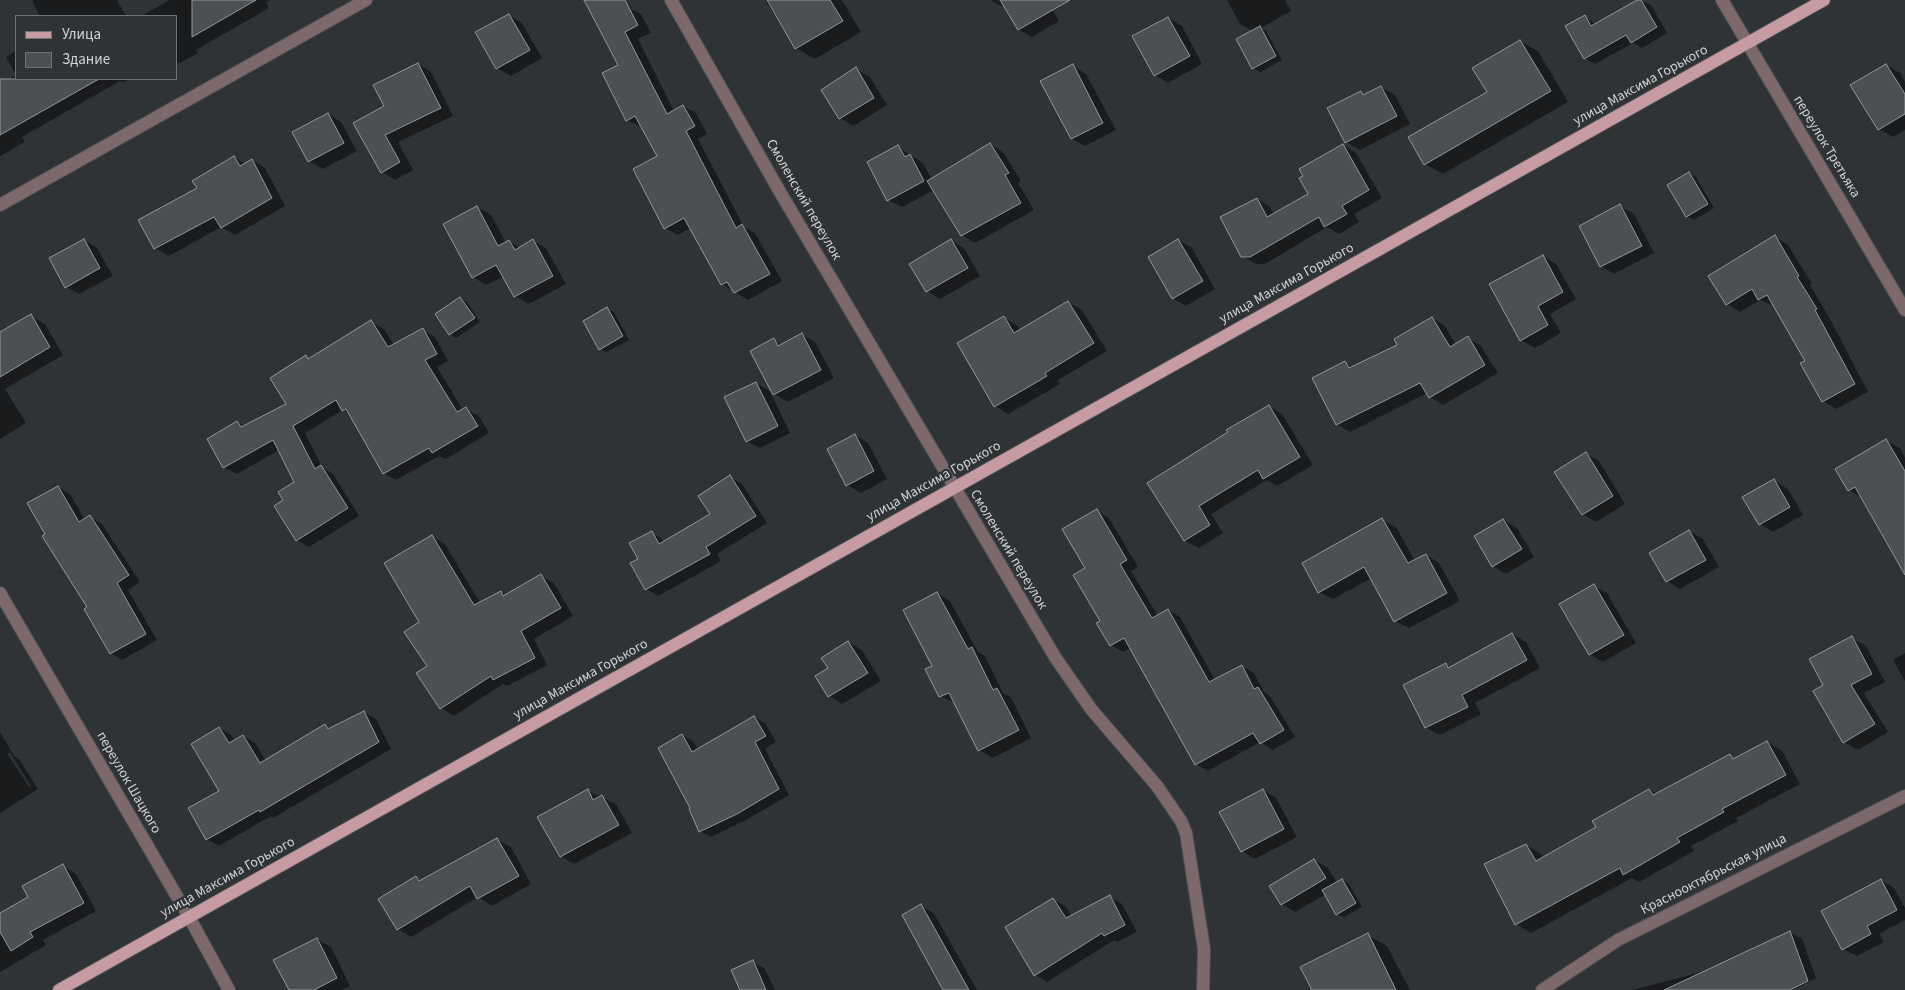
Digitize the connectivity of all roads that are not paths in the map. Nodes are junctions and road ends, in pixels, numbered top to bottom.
1 (366, 0) edge
2 (671, 0) edge
3 (1722, 0) edge
4 (1824, 0) edge
5 (1747, 43) junction
6 (0, 205) edge
7 (1905, 310) edge
8 (954, 488) junction
9 (0, 593) edge
10 (1905, 796) edge
11 (189, 917) junction
12 (59, 990) edge
13 (229, 990) edge
14 (1203, 990) edge
15 (1542, 990) edge

1 - 6 street
2 - 8 street, Смоленский переулок
3 - 5 street, переулок Третьяка
4 - 5 main road, улица Максима Горького
5 - 7 street, переулок Третьяка
5 - 8 main road, улица Максима Горького
8 - 11 main road, улица Максима Горького
8 - 14 street, Смоленский переулок
9 - 11 street, переулок Шацкого
10 - 15 street, Краснооктябрьская улица
11 - 12 main road, улица Максима Горького
11 - 13 street, переулок Шацкого

